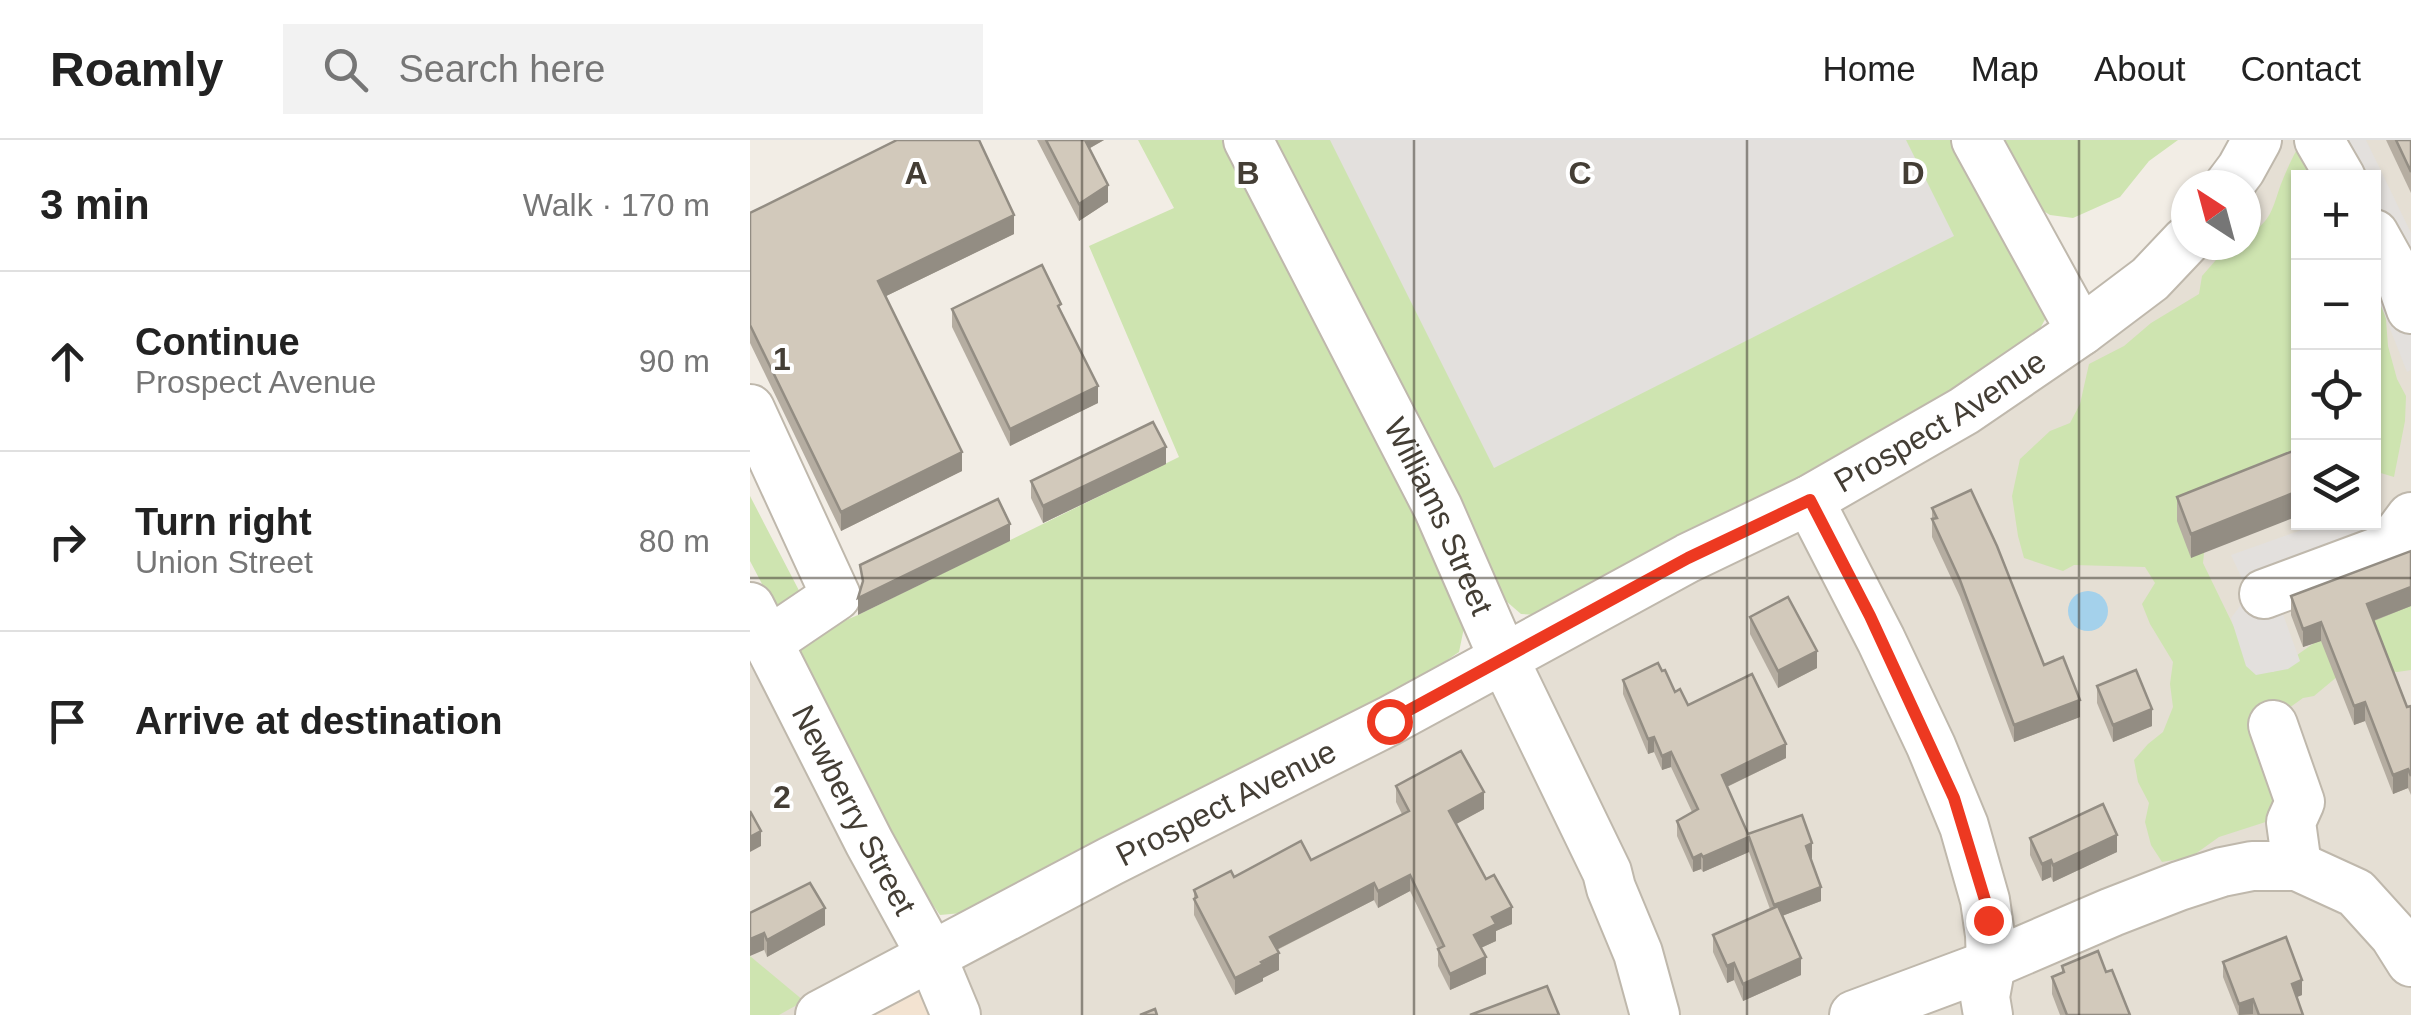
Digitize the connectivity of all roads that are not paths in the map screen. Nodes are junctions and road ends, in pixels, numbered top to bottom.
1 (1248, 140) edge
2 (1976, 140) edge
3 (2257, 140) edge
4 (2319, 140) edge
5 (2240, 170) edge
6 (2336, 170) edge
7 (2381, 247) edge
8 (2171, 257) edge
9 (2411, 309) edge
10 (2080, 331) junction
11 (750, 409) edge
12 (1810, 500) junction
13 (2411, 517) edge
14 (2264, 594) dead end
15 (757, 627) edge
16 (1504, 657) junction
17 (2273, 725) dead end
18 (2297, 866) junction
19 (930, 956) junction
20 (2411, 962) edge
21 (1991, 964) junction
22 (831, 1012) edge
23 (956, 1015) edge
24 (1655, 1015) edge
25 (1854, 1015) edge
26 (1988, 1015) edge

1 - 16 street, Williams Street
2 - 10 street
3 - 5 street
4 - 6 street
7 - 9 street
8 - 10 street, Prospect Avenue
10 - 12 street, Prospect Avenue
11 - 15 street
12 - 16 street, Prospect Avenue
12 - 21 street
13 - 14 street
15 - 19 street, Newberry Street
16 - 19 street, Prospect Avenue
16 - 24 street, Williams Street
17 - 18 street
18 - 20 street
18 - 21 street
19 - 22 street, Prospect Avenue
19 - 23 street, Newberry Street
21 - 25 street
21 - 26 street

